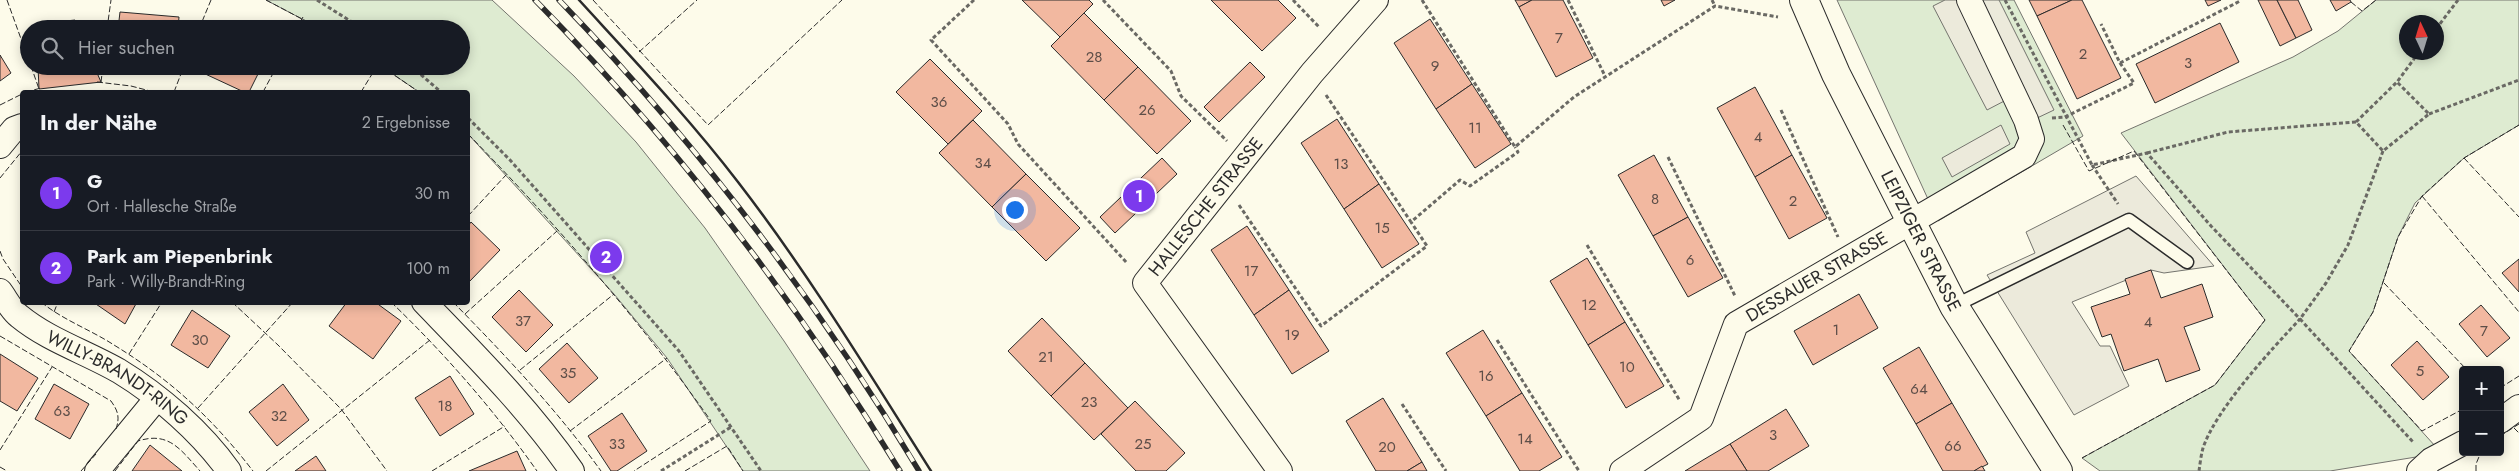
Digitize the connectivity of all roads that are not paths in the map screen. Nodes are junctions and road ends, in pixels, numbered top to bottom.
1 (1376, 0) edge
2 (1804, 0) edge
3 (1970, 0) edge
4 (20, 127) edge
5 (0, 146) edge
6 (1912, 223) junction
7 (2186, 262) dead end
8 (0, 291) edge
9 (427, 305) edge
10 (1954, 306) junction
11 (157, 398) junction
12 (2519, 407) edge
13 (2504, 417) edge
14 (2459, 445) edge
15 (2425, 466) edge
16 (98, 471) edge
17 (228, 471) edge
18 (572, 471) edge
19 (1280, 471) edge
20 (1622, 471) edge
21 (2058, 471) edge

1 - 19 street, HALLESCHE STRASSE
2 - 6 main road, LEIPZIGER STRASSE
3 - 6 street, DESSAUER STRASSE
4 - 5 street
6 - 10 main road, LEIPZIGER STRASSE
6 - 20 street, DESSAUER STRASSE
7 - 10 lane
8 - 11 street, WILLY-BRANDT-RING
9 - 18 street
10 - 21 main road, LEIPZIGER STRASSE
11 - 16 street
11 - 17 street, WILLY-BRANDT-RING
12 - 13 street
14 - 15 street

